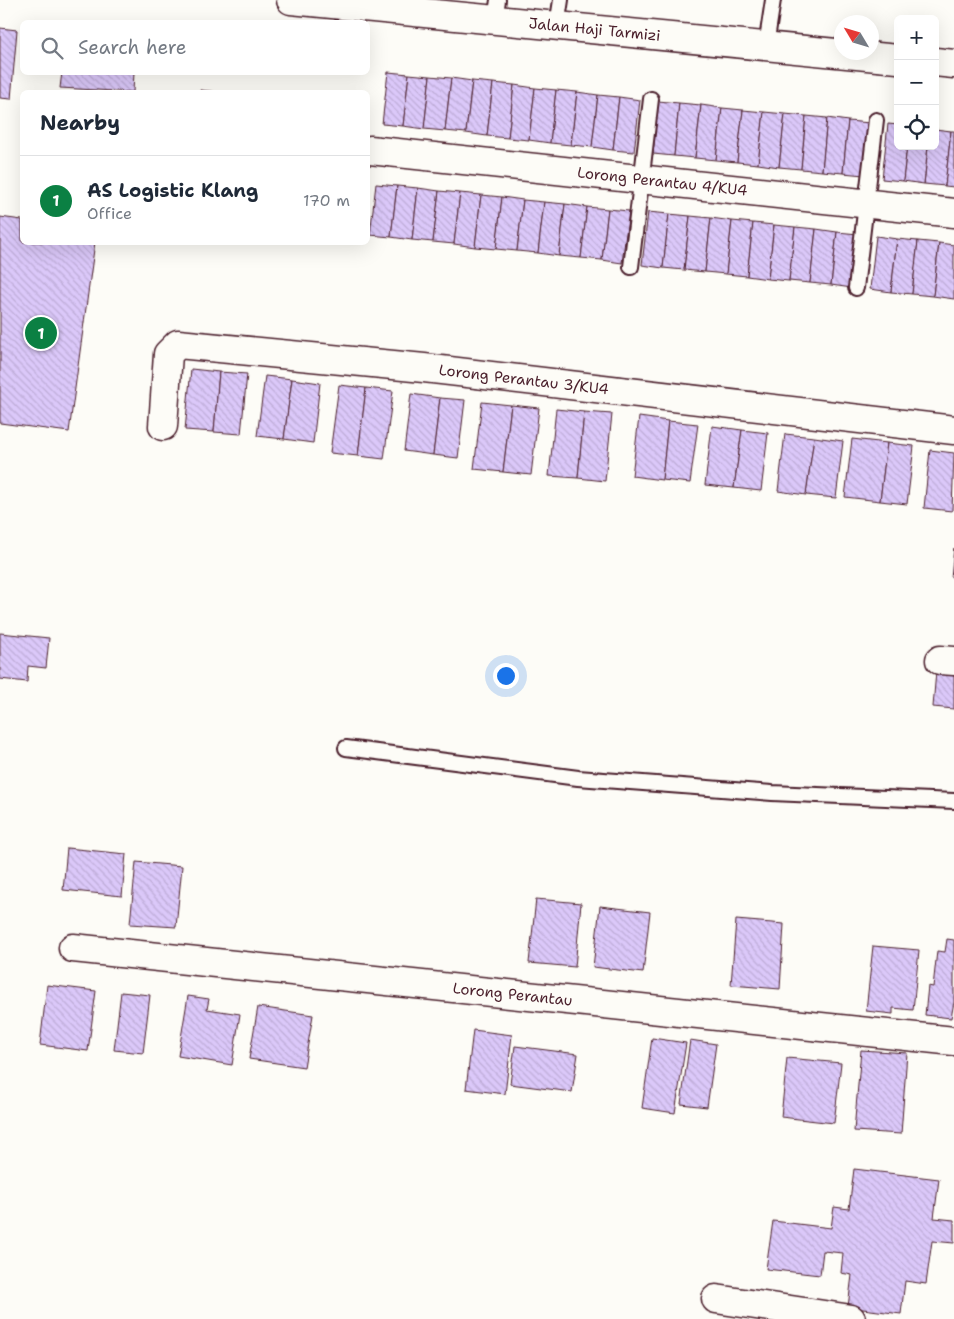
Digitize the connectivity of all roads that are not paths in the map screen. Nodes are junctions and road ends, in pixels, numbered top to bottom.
1 (291, 0) edge
2 (773, 0) edge
3 (386, 5) edge
4 (496, 10) edge
5 (559, 13) edge
6 (766, 46) junction
7 (894, 59) edge
8 (939, 62) edge
9 (954, 64) edge
10 (651, 99) dead end
11 (876, 120) dead end
12 (370, 150) dead end
13 (640, 179) junction
14 (866, 203) junction
15 (954, 213) edge
16 (631, 266) dead end
17 (856, 288) dead end
18 (163, 426) dead end
19 (954, 430) edge
20 (346, 748) dead end
21 (954, 801) edge
22 (73, 948) dead end
23 (954, 1041) edge
24 (716, 1299) dead end
25 (851, 1319) edge

1 - 3 street, Jalan Haji Tarmizi
2 - 6 lane
3 - 4 street, Jalan Haji Tarmizi
4 - 5 street, Jalan Haji Tarmizi
5 - 6 street, Jalan Haji Tarmizi
6 - 7 street, Jalan Haji Tarmizi
8 - 9 street
10 - 13 lane
11 - 14 lane
12 - 13 street, Lorong Perantau 4/KU4
13 - 14 street, Lorong Perantau 4/KU4
13 - 16 lane
14 - 15 street, Lorong Perantau 4/KU4
14 - 17 lane
18 - 19 street, Lorong Perantau 3/KU4
20 - 21 lane
22 - 23 street, Lorong Perantau
24 - 25 street

